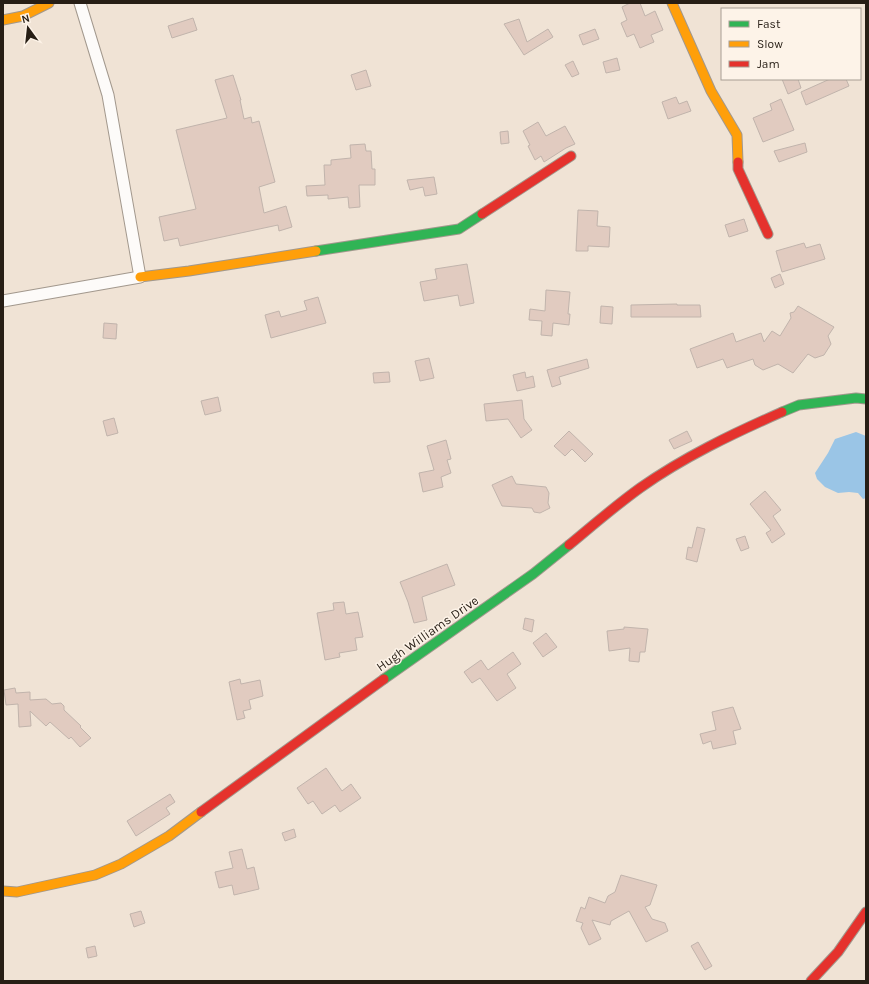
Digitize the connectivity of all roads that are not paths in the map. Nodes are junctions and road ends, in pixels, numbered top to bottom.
1 (49, 3) edge
2 (80, 3) edge
3 (672, 3) edge
4 (3, 20) edge
5 (571, 156) dead end
6 (768, 234) dead end
7 (140, 278) junction
8 (3, 301) edge
9 (866, 399) edge
10 (3, 891) edge
11 (866, 912) edge
12 (811, 981) edge

1 - 4 street
2 - 7 street
3 - 6 street
5 - 7 street
7 - 8 street
9 - 10 street, Hugh Williams Drive
11 - 12 street

